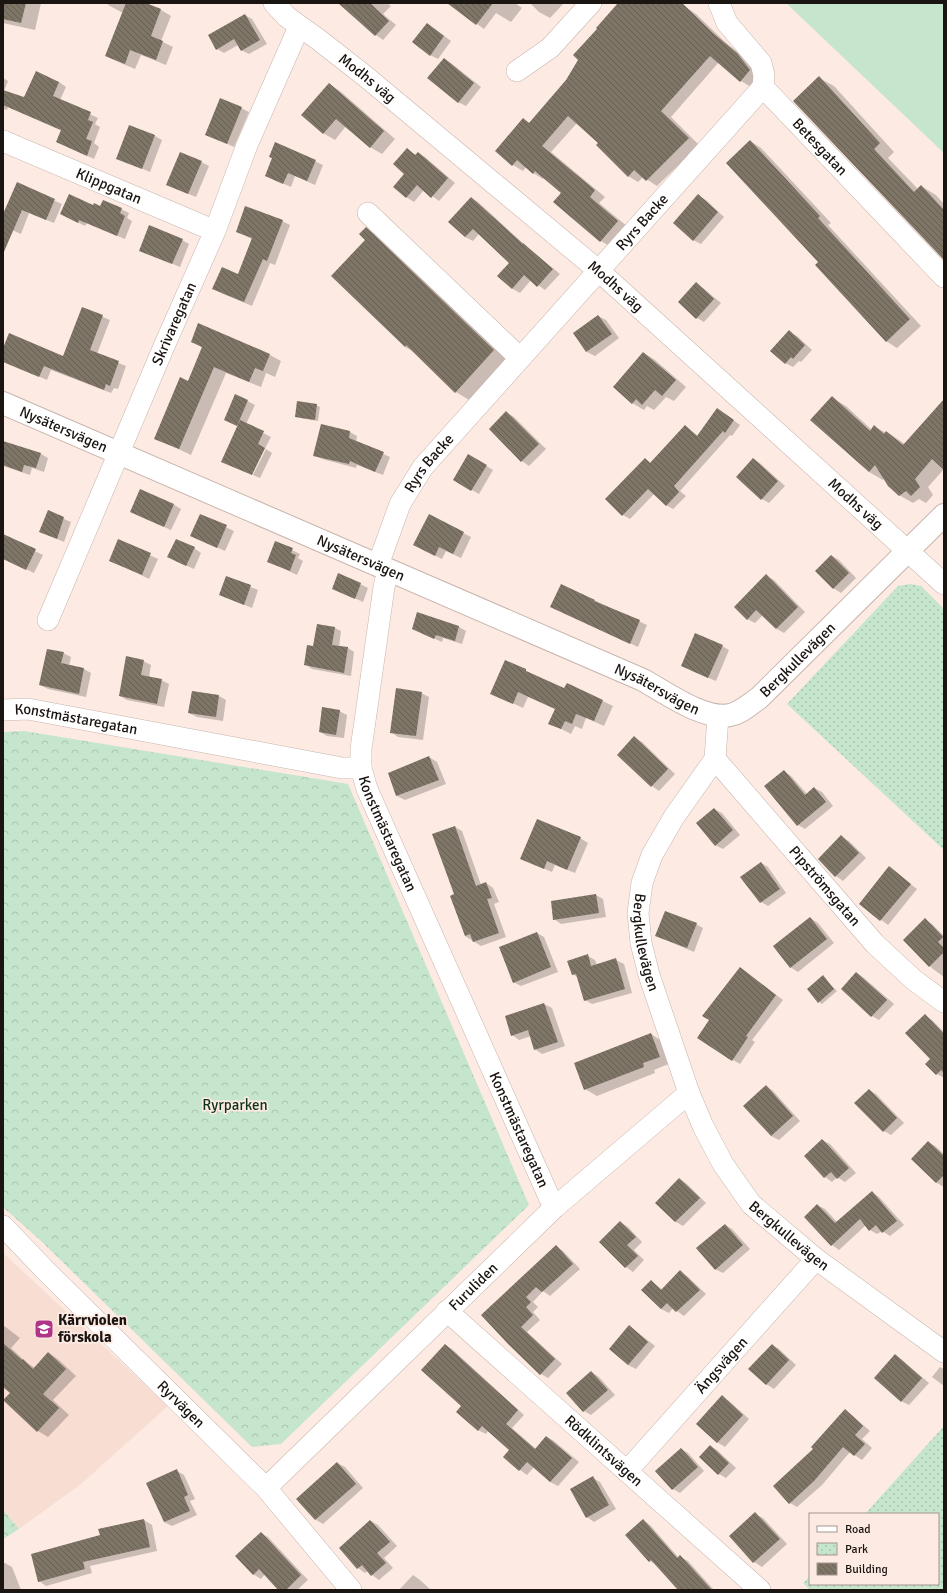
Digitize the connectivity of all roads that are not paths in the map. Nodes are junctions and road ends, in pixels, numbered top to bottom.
1 (274, 3) edge
2 (591, 3) edge
3 (719, 3) edge
4 (299, 27) junction
5 (517, 71) dead end
6 (763, 87) junction
7 (3, 142) edge
8 (368, 212) dead end
9 (215, 231) junction
10 (599, 271) junction
11 (944, 277) edge
12 (520, 358) junction
13 (3, 403) edge
14 (119, 452) junction
15 (944, 515) edge
16 (908, 551) junction
17 (383, 567) junction
18 (944, 584) edge
19 (48, 620) dead end
20 (3, 710) edge
21 (718, 716) junction
22 (715, 759) junction
23 (361, 768) junction
24 (944, 1002) edge
25 (689, 1093) junction
26 (554, 1208) junction
27 (3, 1226) edge
28 (816, 1259) junction
29 (448, 1310) junction
30 (944, 1352) edge
31 (627, 1471) junction
32 (266, 1488) junction
33 (351, 1590) edge
34 (760, 1590) edge

1 - 4 street, Modhs väg
2 - 5 street
3 - 6 street
4 - 9 street, Skrivaregatan
4 - 10 street, Modhs väg
6 - 10 street, Ryrs Backe
6 - 11 street, Betesgatan
7 - 9 street, Klippgatan
8 - 12 street
9 - 14 street, Skrivaregatan
10 - 12 street, Ryrs Backe
10 - 16 street, Modhs väg
12 - 17 street, Ryrs Backe
13 - 14 street, Nysätersvägen
14 - 17 street, Nysätersvägen
14 - 19 street, Skrivaregatan
15 - 16 street, Bergkullevägen
16 - 18 street, Modhs väg
16 - 21 street, Bergkullevägen
17 - 21 street, Nysätersvägen
17 - 23 street, Ryrs Backe
20 - 23 street, Konstmästaregatan
21 - 22 street
22 - 24 street, Pipströmsgatan
22 - 25 street, Bergkullevägen
23 - 26 street, Konstmästaregatan
25 - 26 street, Furuliden
25 - 28 street, Bergkullevägen
26 - 29 street, Furuliden
27 - 32 street, Ryrvägen
28 - 30 street, Bergkullevägen
28 - 31 street, Ängsvägen
29 - 31 street, Rödklintsvägen
29 - 32 street, Furuliden
31 - 34 street, Rödklintsvägen
32 - 33 street, Ryrvägen

